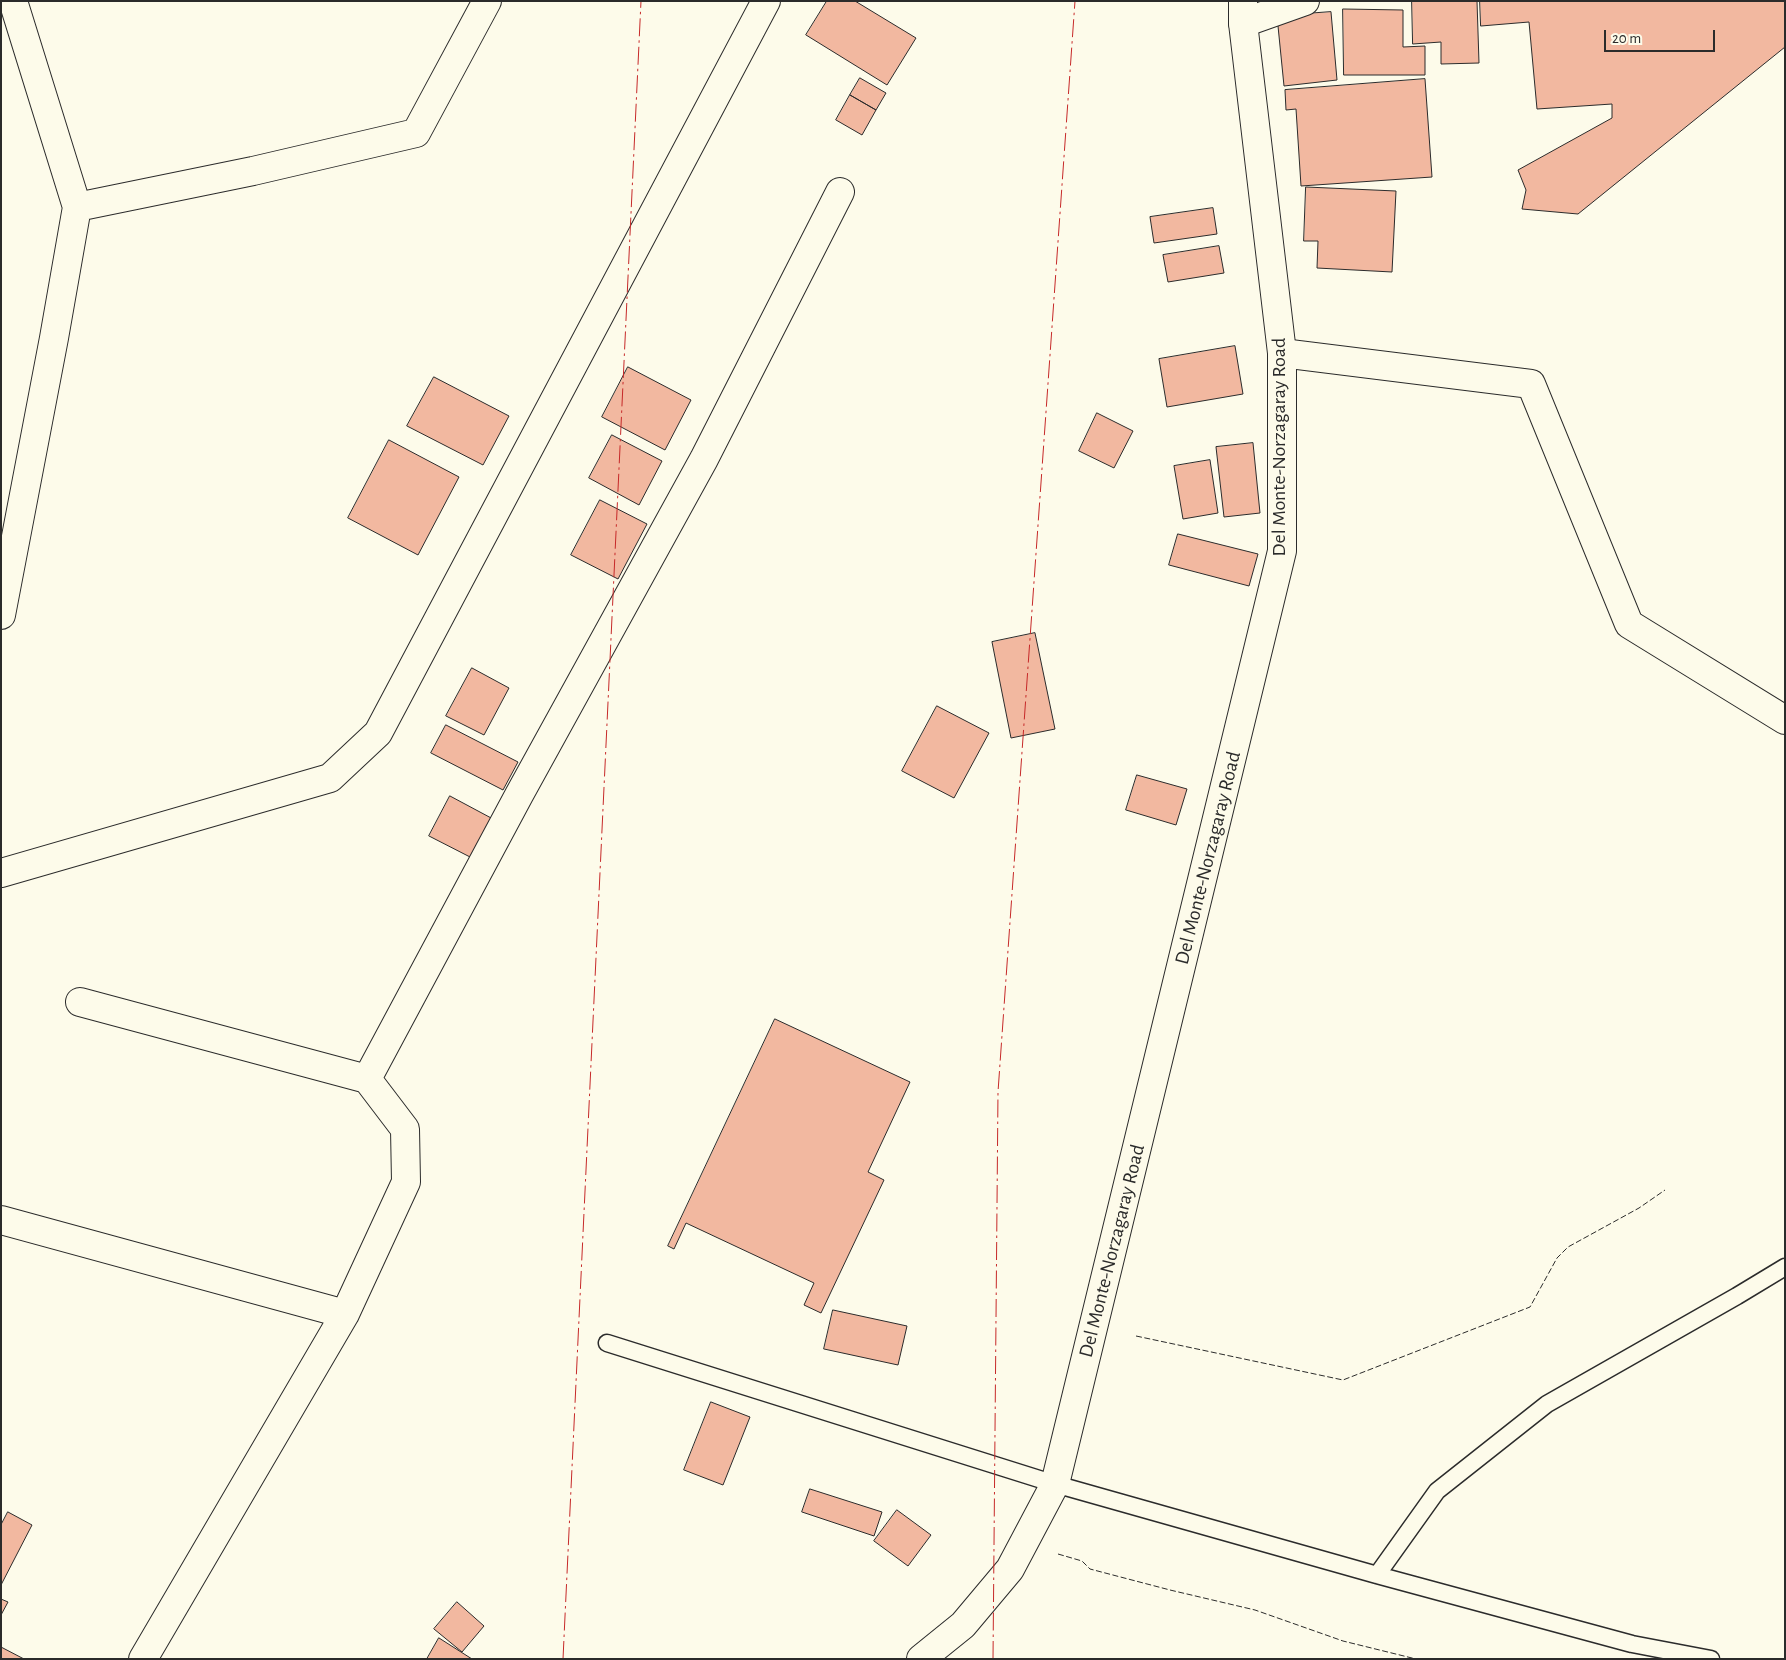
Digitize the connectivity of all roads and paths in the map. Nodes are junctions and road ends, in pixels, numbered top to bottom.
1 (13, 1) edge
2 (487, 1) edge
3 (766, 1) edge
4 (1304, 1) edge
5 (1243, 12) edge
6 (840, 192) dead end
7 (77, 207) junction
8 (1282, 353) junction
9 (1, 615) edge
10 (1785, 720) edge
11 (1, 874) edge
12 (80, 1002) dead end
13 (367, 1079) junction
14 (1, 1220) edge
15 (1785, 1267) edge
16 (345, 1314) junction
17 (607, 1343) dead end
18 (1055, 1484) junction
19 (1377, 1575) junction
20 (143, 1659) edge
21 (921, 1659) edge
22 (1711, 1659) edge

1 - 7 street
2 - 7 street
3 - 11 street
4 - 5 street
5 - 8 street, Del Monte-Norzagaray Road
6 - 13 street
7 - 9 street
8 - 10 street
8 - 18 street, Del Monte-Norzagaray Road
12 - 13 street
13 - 16 street
14 - 16 street
15 - 19 lane
16 - 20 street
17 - 18 lane
18 - 19 lane
18 - 21 street, Del Monte-Norzagaray Road
19 - 22 lane

